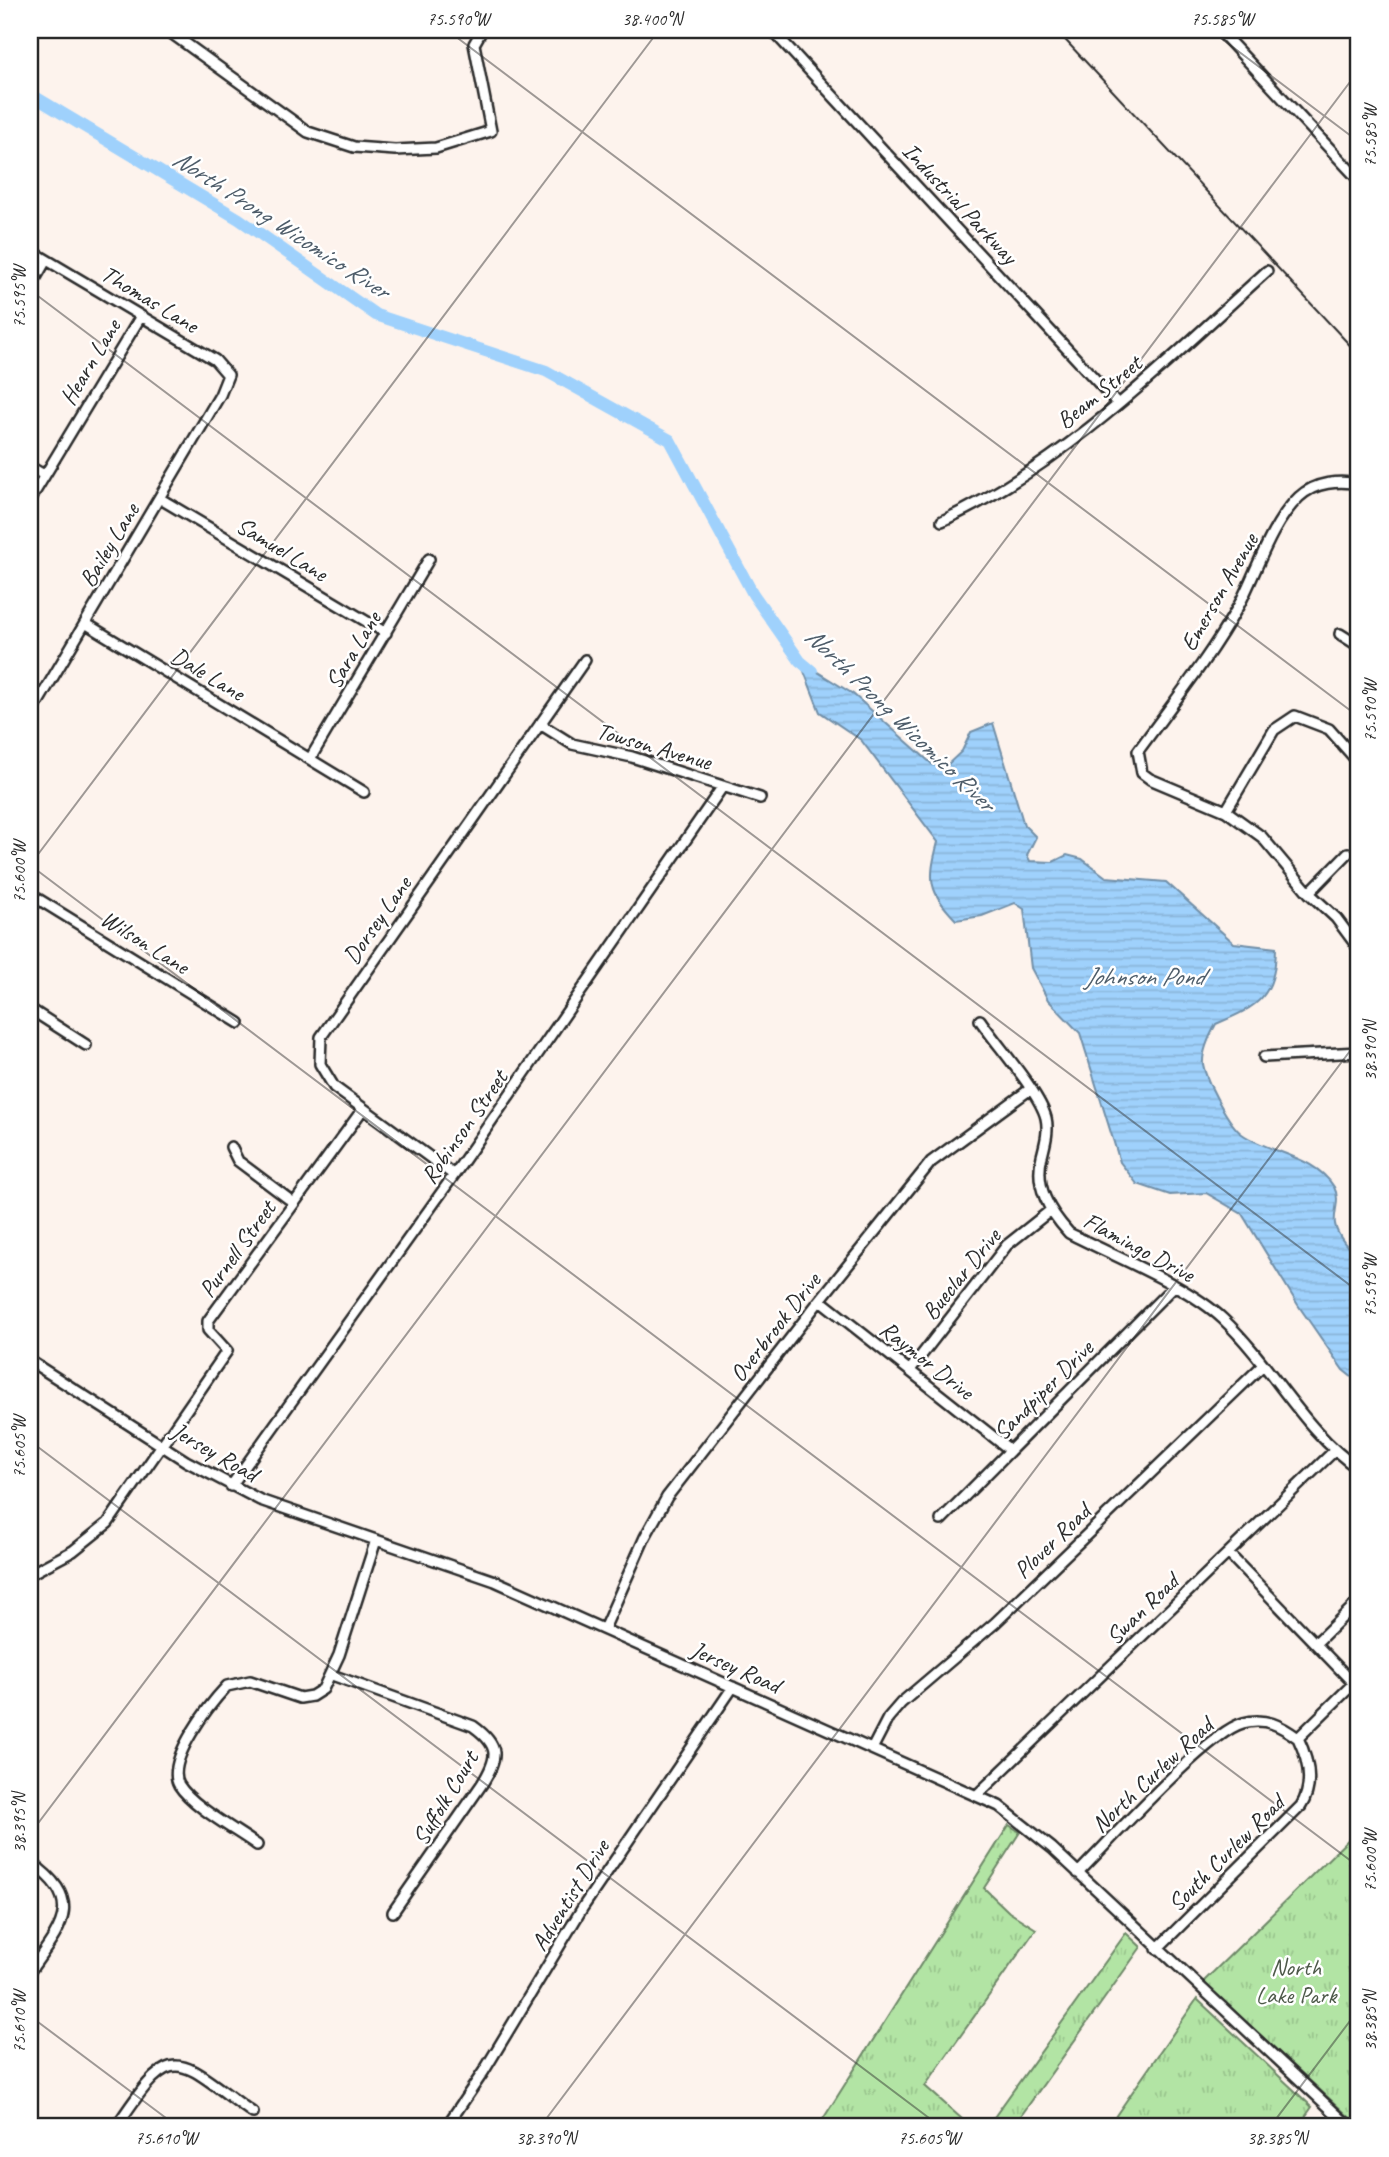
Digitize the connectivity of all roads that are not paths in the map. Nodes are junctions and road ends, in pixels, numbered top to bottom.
1 (167, 30) edge
2 (482, 30) edge
3 (772, 30) edge
4 (1219, 30) edge
5 (1359, 180) edge
6 (30, 250) edge
7 (46, 260) junction
8 (1267, 271) dead end
9 (30, 288) edge
10 (141, 316) junction
11 (220, 395) joint
12 (1118, 404) junction
13 (30, 467) edge
14 (44, 475) junction
15 (1359, 484) edge
16 (159, 498) junction
17 (30, 500) edge
18 (942, 521) dead end
19 (429, 559) dead end
20 (85, 623) junction
21 (386, 633) junction
22 (1340, 634) dead end
23 (1359, 646) edge
24 (585, 660) dead end
25 (30, 716) edge
26 (540, 724) junction
27 (310, 759) junction
28 (1359, 763) edge
29 (723, 786) junction
30 (365, 792) dead end
31 (760, 798) dead end
32 (1226, 811) junction
33 (1348, 853) dead end
34 (1309, 893) junction
35 (30, 894) edge
36 (1359, 949) edge
37 (30, 1009) edge
38 (980, 1020) dead end
39 (239, 1023) dead end
40 (86, 1045) dead end
41 (1359, 1052) edge
42 (1264, 1057) dead end
43 (1029, 1090) junction
44 (363, 1109) junction
45 (231, 1147) dead end
46 (454, 1175) junction
47 (294, 1203) junction
48 (1051, 1210) junction
49 (1173, 1287) junction
50 (820, 1300) junction
51 (30, 1361) edge
52 (1262, 1366) junction
53 (909, 1370) junction
54 (161, 1444) junction
55 (1010, 1450) junction
56 (1334, 1452) junction
57 (1359, 1469) edge
58 (231, 1486) junction
59 (941, 1520) dead end
60 (376, 1540) junction
61 (1228, 1553) junction
62 (30, 1574) edge
63 (1359, 1601) edge
64 (604, 1629) junction
65 (1317, 1642) junction
66 (332, 1675) junction
67 (733, 1687) junction
68 (1356, 1687) edge
69 (1298, 1738) junction
70 (873, 1747) junction
71 (978, 1794) junction
72 (257, 1845) dead end
73 (30, 1862) edge
74 (1078, 1872) junction
75 (393, 1912) dead end
76 (1157, 1949) junction
77 (30, 1971) edge
78 (253, 2113) dead end
79 (116, 2127) edge
80 (446, 2127) edge
81 (1350, 2127) edge

1 - 2 street
3 - 12 street, Industrial Parkway
4 - 5 street
6 - 7 street, Thomas Lane
7 - 9 street
7 - 10 street, Thomas Lane
8 - 12 street, Beam Street
10 - 11 street, Thomas Lane
10 - 14 street, Hearn Lane
11 - 16 street, Bailey Lane
12 - 18 street, Beam Street
13 - 14 street
14 - 17 street, Hearn Lane
15 - 32 street, Emerson Avenue
16 - 20 street, Bailey Lane
16 - 21 street, Samuel Lane
19 - 21 street, Sara Lane
20 - 25 street, Bailey Lane
20 - 27 street, Dale Lane
21 - 27 street, Sara Lane
22 - 23 street
24 - 26 street, Dorsey Lane
26 - 29 street, Towson Avenue
26 - 44 street, Dorsey Lane
27 - 30 street
28 - 32 street
29 - 31 street, Towson Avenue
29 - 46 street, Robinson Street
32 - 34 street
33 - 34 street
34 - 36 street
35 - 39 street, Wilson Lane
37 - 40 street
38 - 43 street, Flamingo Drive
41 - 42 street
43 - 48 street, Flamingo Drive
43 - 50 street, Overbrook Drive
44 - 46 street, Dorsey Lane
44 - 47 street, Purnell Street
45 - 47 street
46 - 58 street, Robinson Street
47 - 54 street, Purnell Street
48 - 49 street, Flamingo Drive
48 - 53 street, Bueclar Drive
49 - 52 street, Flamingo Drive
49 - 55 street, Sandpiper Drive
50 - 53 street, Raymor Drive
50 - 64 street, Overbrook Drive
51 - 54 street, Jersey Road
52 - 56 street, Flamingo Drive
52 - 70 street, Plover Road
53 - 55 street, Raymor Drive
54 - 58 street, Jersey Road
54 - 62 street
55 - 59 street, Sandpiper Drive
56 - 57 street, Flamingo Drive
56 - 61 street, Swan Road
58 - 60 street, Jersey Road
60 - 64 street, Jersey Road
60 - 66 street
61 - 65 street
61 - 71 street, Swan Road
63 - 65 street
64 - 67 street, Jersey Road
65 - 68 street
66 - 72 street
66 - 75 street, Suffolk Court
67 - 70 street, Jersey Road
67 - 80 street, Adventist Drive
68 - 69 street
69 - 74 street, North Curlew Road
69 - 76 street, South Curlew Road
70 - 71 street, Jersey Road
71 - 74 street, Jersey Road
73 - 77 street
74 - 76 street, Jersey Road
76 - 81 street, Jersey Road
78 - 79 street

